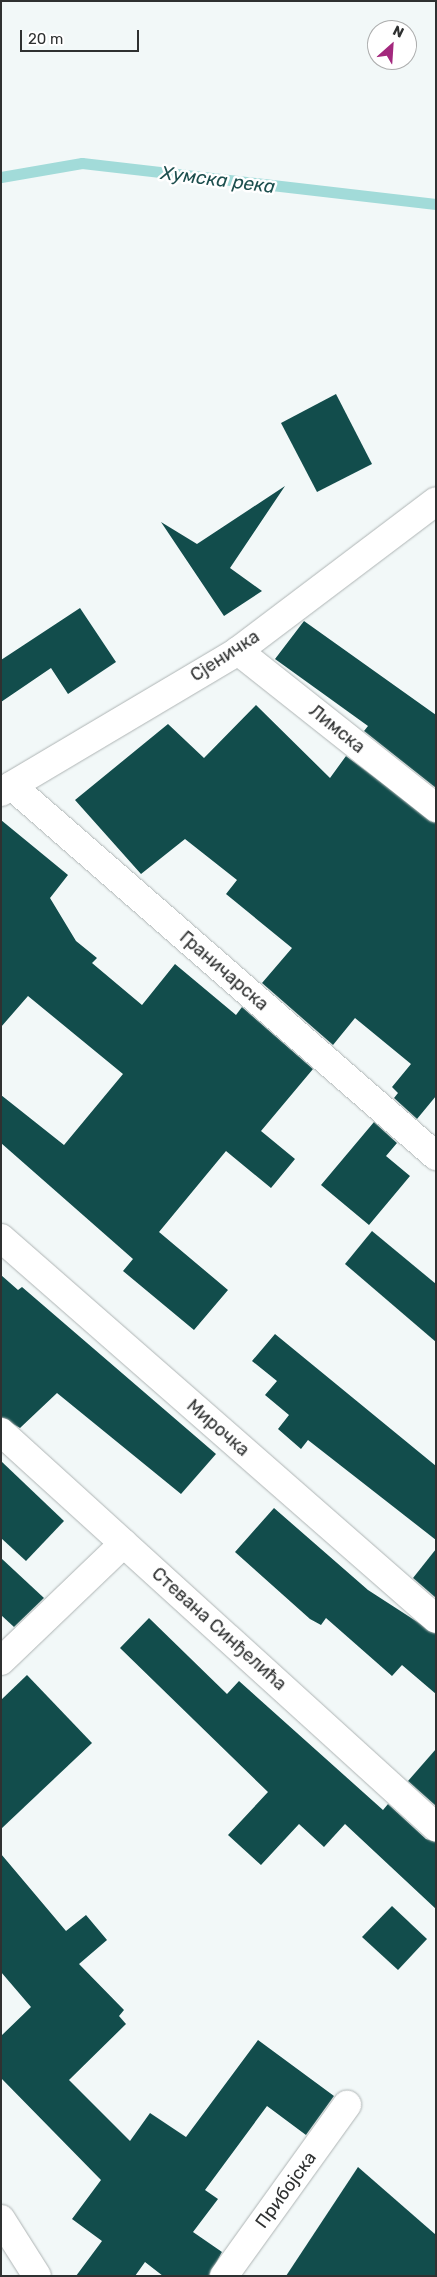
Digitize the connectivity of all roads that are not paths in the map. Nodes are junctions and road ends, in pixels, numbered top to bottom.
1 (436, 501) edge
2 (238, 651) junction
3 (6, 789) edge
4 (436, 808) edge
5 (436, 1156) edge
6 (1, 1238) edge
7 (1, 1432) edge
8 (124, 1543) junction
9 (436, 1619) edge
10 (1, 1661) edge
11 (436, 1827) edge
12 (347, 2105) dead end
13 (2, 2224) edge
14 (38, 2276) edge
15 (224, 2276) edge

1 - 2 street, Сјеничка
2 - 3 street, Сјеничка
2 - 4 street, Лимска
3 - 5 street, Граничарска
6 - 9 street, Мирочка
7 - 8 street, Стевана Синђелића
8 - 10 street
8 - 11 street, Стевана Синђелића
12 - 15 street, Прибојска
13 - 14 street

